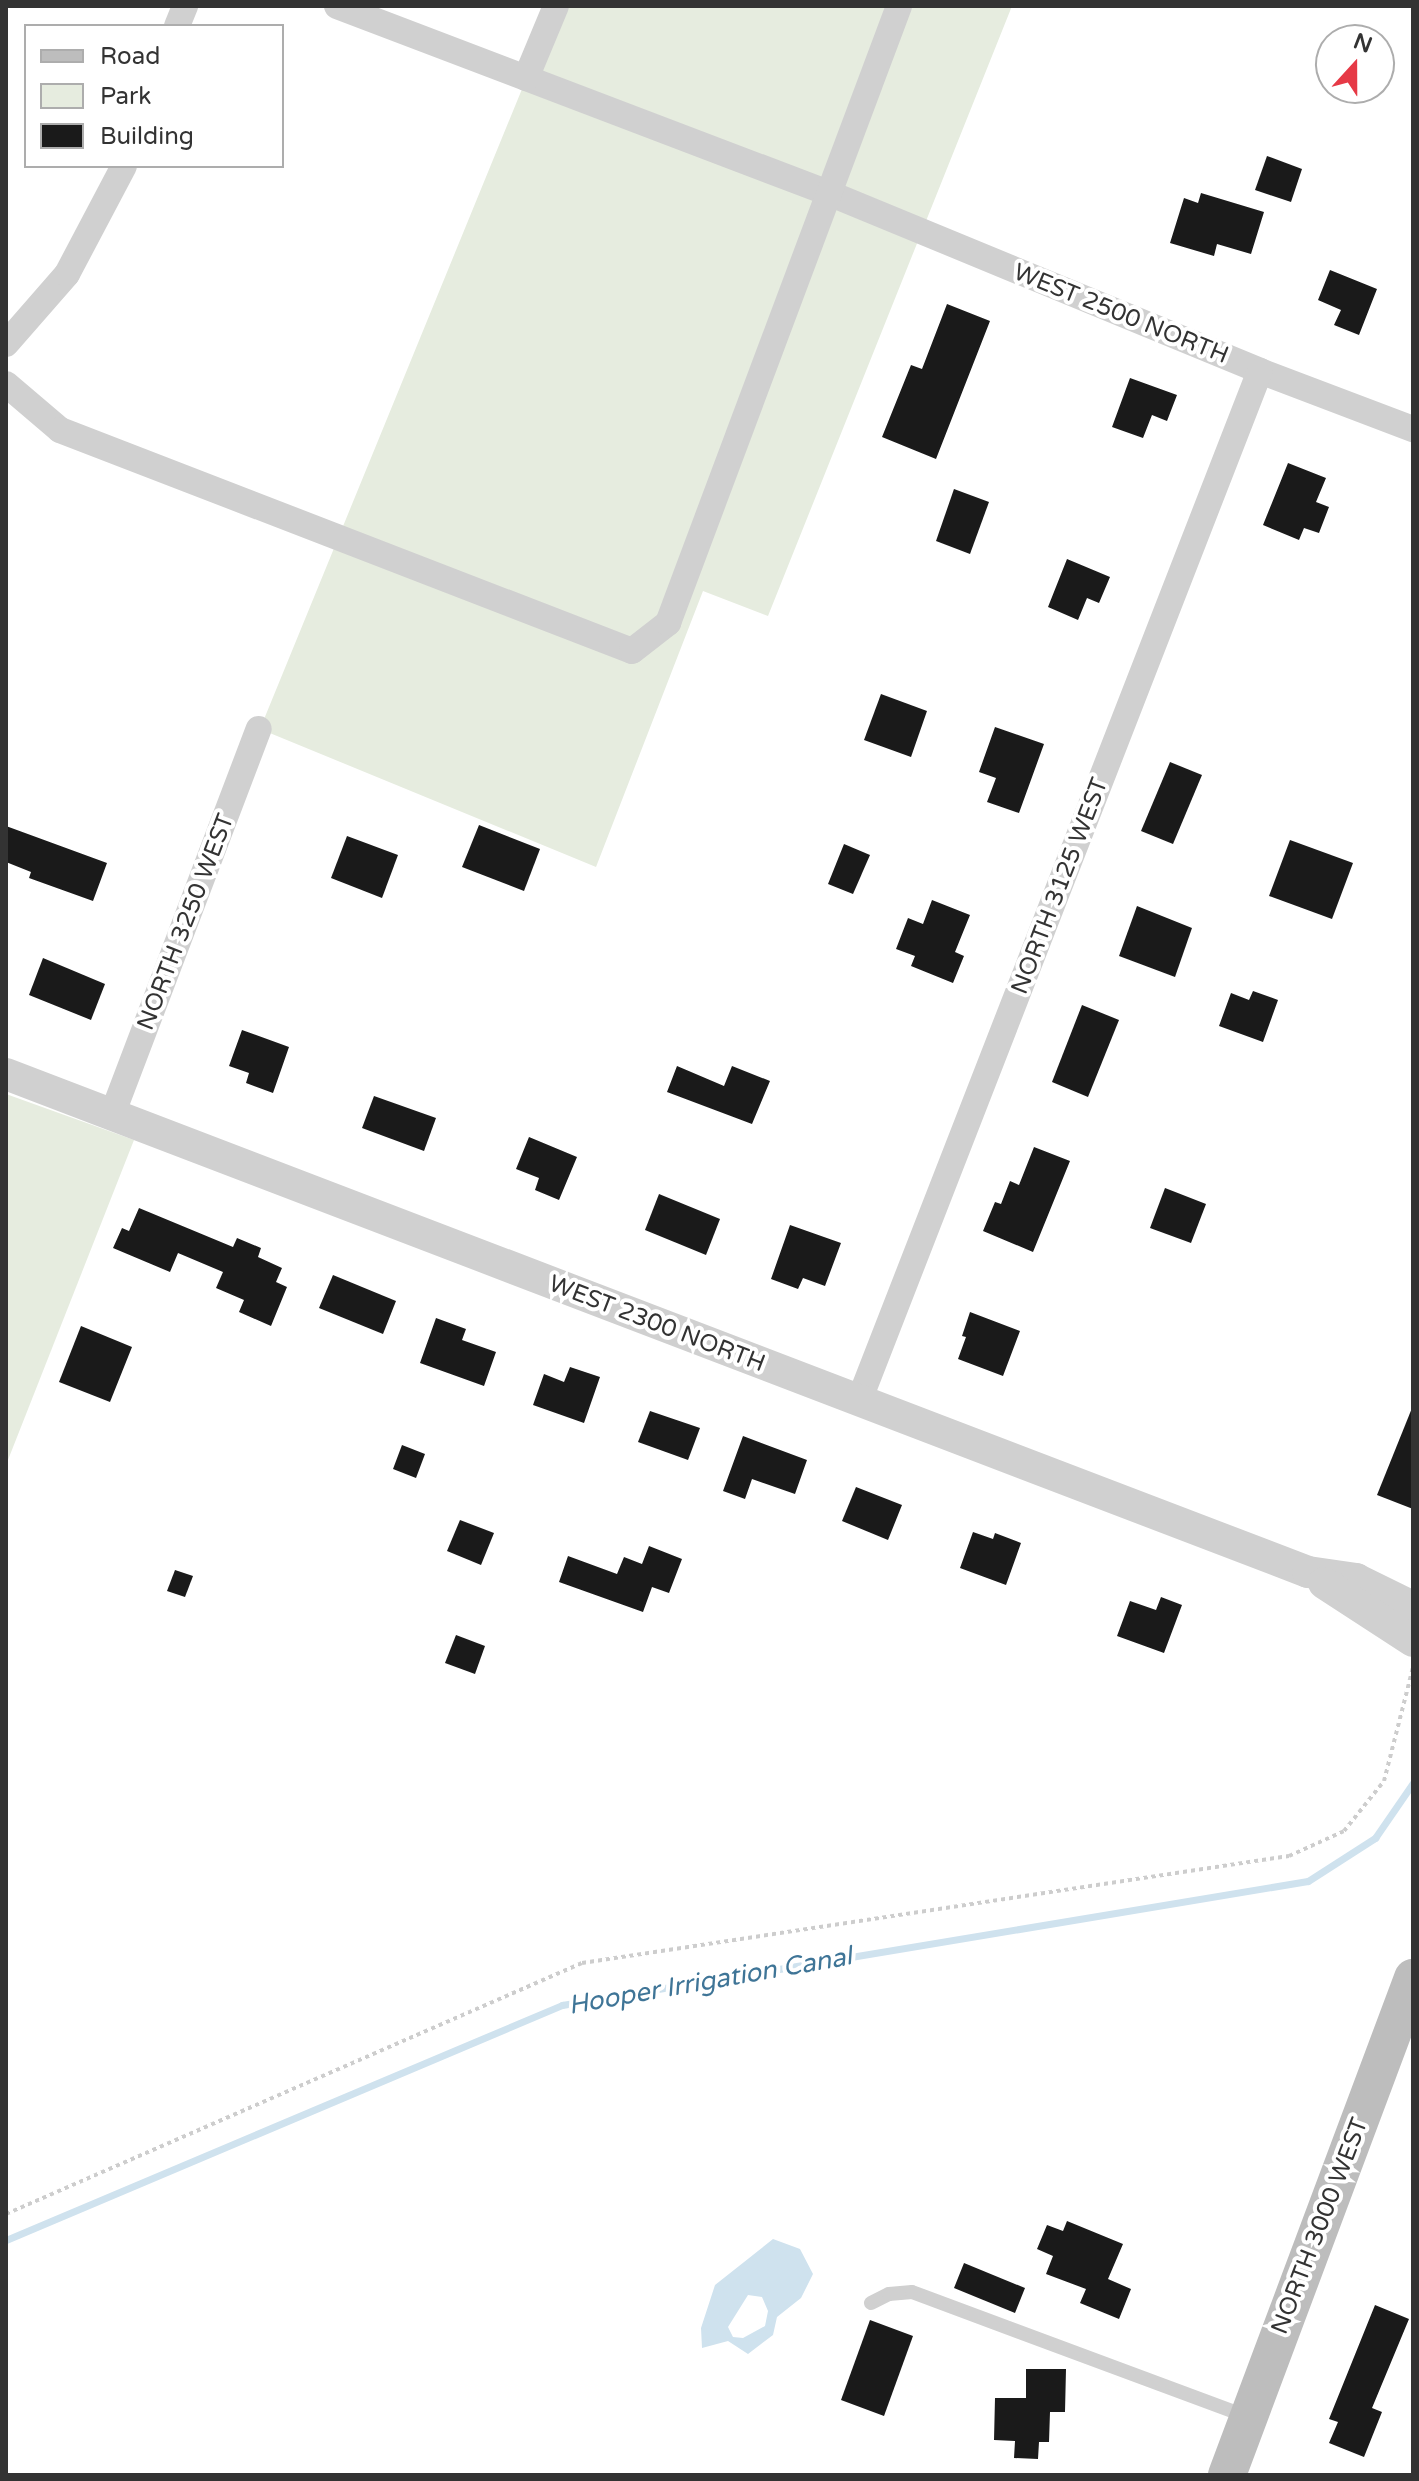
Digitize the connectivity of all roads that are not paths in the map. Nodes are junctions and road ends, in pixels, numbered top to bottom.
1 (337, 6) edge
2 (556, 6) edge
3 (899, 6) edge
4 (526, 78) junction
5 (123, 168) edge
6 (831, 194) junction
7 (6, 344) edge
8 (1260, 371) junction
9 (6, 384) edge
10 (1413, 429) edge
11 (259, 729) dead end
12 (6, 1074) edge
13 (112, 1115) junction
14 (859, 1401) junction
15 (1308, 1572) junction
16 (1413, 1607) edge
17 (1413, 1641) edge
18 (1409, 2001) edge
19 (871, 2303) dead end
20 (1248, 2417) junction
21 (1227, 2475) edge

1 - 4 street, WEST 2500 NORTH
2 - 4 street
3 - 6 street
4 - 6 street, WEST 2500 NORTH
5 - 7 street
6 - 8 street, WEST 2500 NORTH
6 - 9 street
8 - 10 street, WEST 2500 NORTH
8 - 14 street, NORTH 3125 WEST
11 - 13 street, NORTH 3250 WEST
12 - 13 street, WEST 2300 NORTH
13 - 14 street, WEST 2300 NORTH
14 - 15 street, WEST 2300 NORTH
15 - 16 street, WEST 2300 NORTH
15 - 17 street, WEST 2300 NORTH
18 - 20 main road, NORTH 3000 WEST
19 - 20 lane
20 - 21 main road, NORTH 3000 WEST

